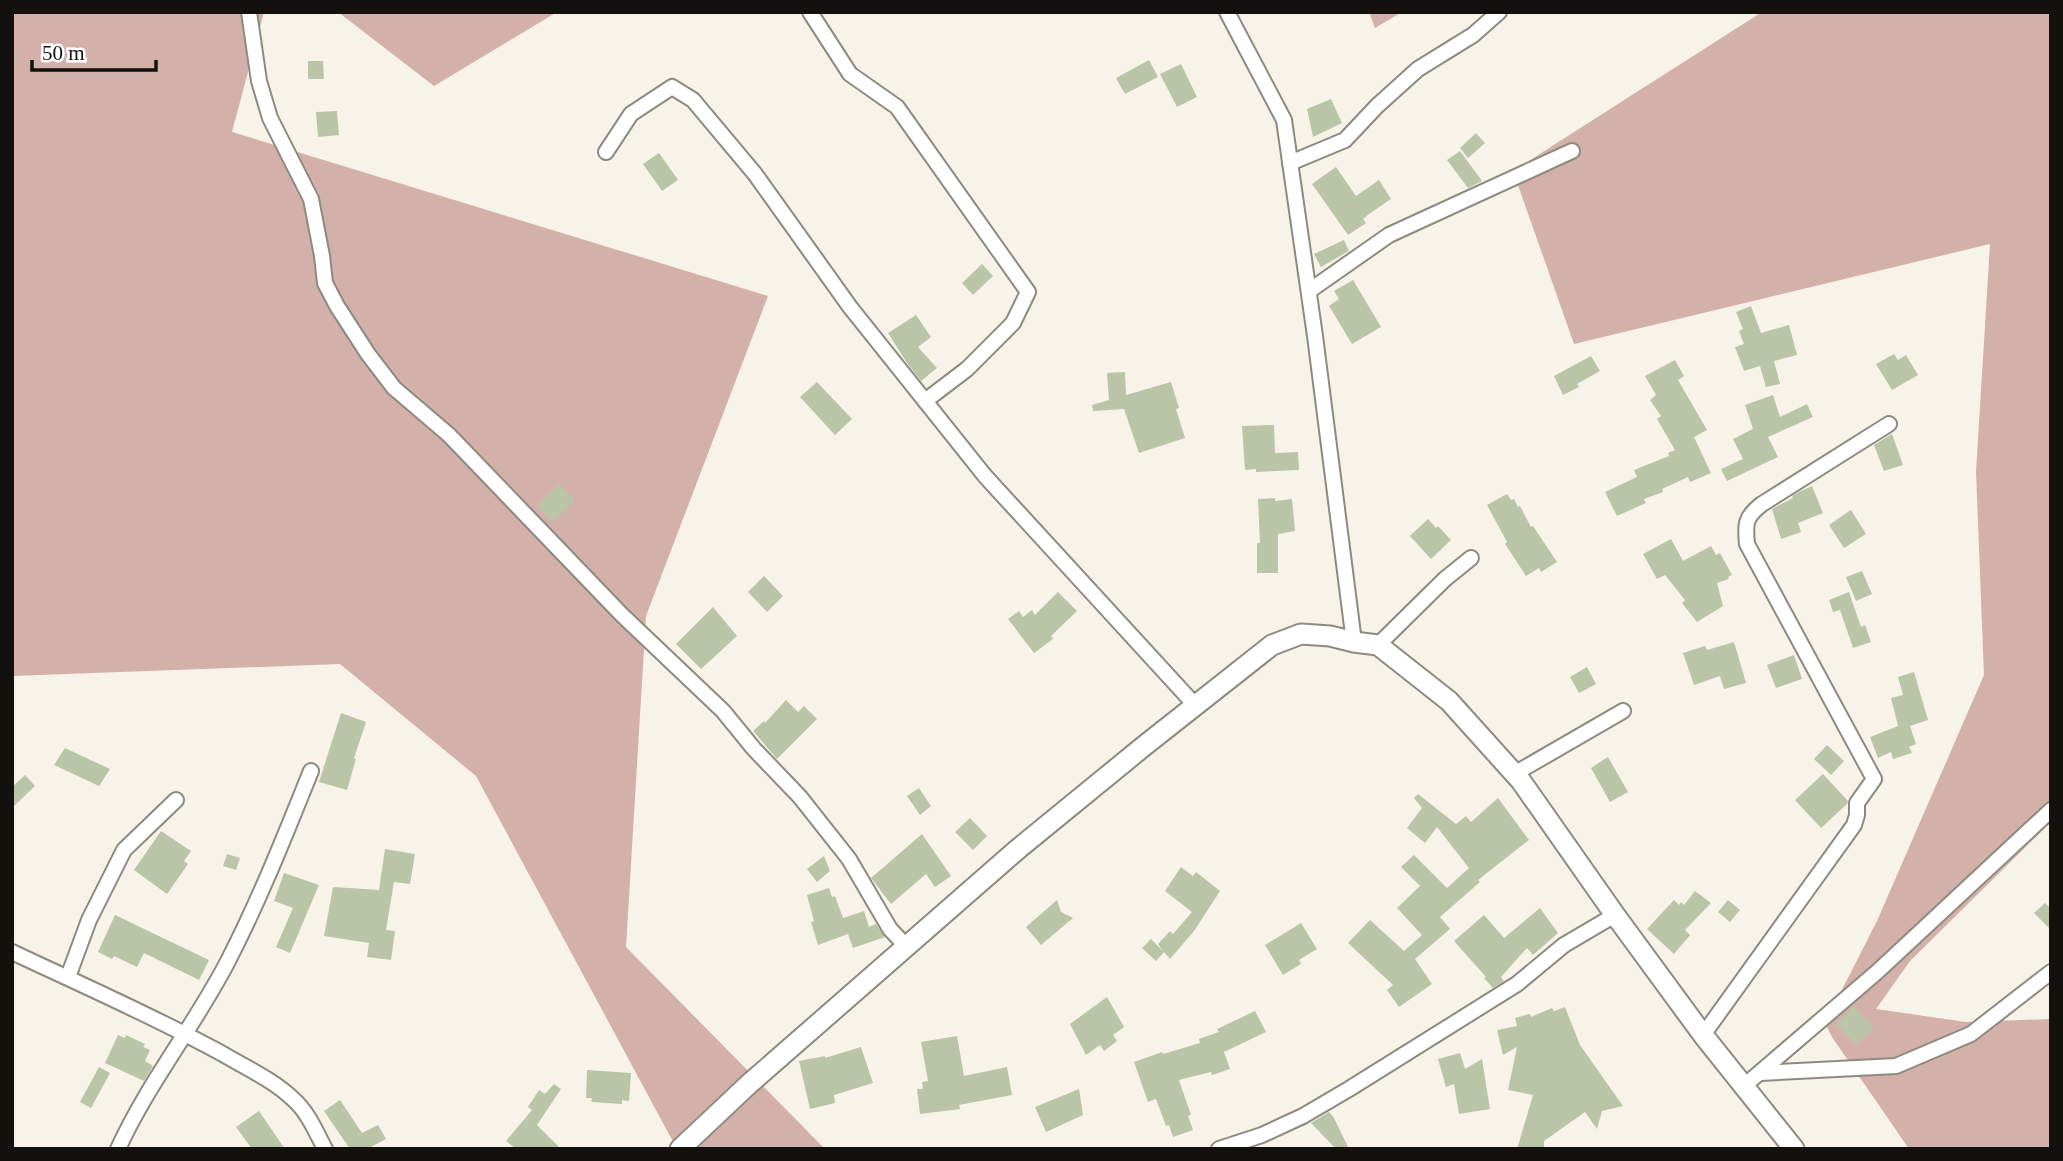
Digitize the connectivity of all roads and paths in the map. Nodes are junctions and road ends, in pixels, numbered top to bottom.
1 (249, 12) edge
2 (810, 12) edge
3 (1227, 12) edge
4 (1499, 12) edge
5 (1572, 151) dead end
6 (606, 152) dead end
7 (1290, 163) junction
8 (1309, 291) junction
9 (926, 401) junction
10 (1889, 424) dead end
11 (1471, 558) dead end
12 (1354, 642) junction
13 (1378, 645) junction
14 (1195, 705) junction
15 (1623, 711) dead end
16 (311, 771) dead end
17 (1514, 774) junction
18 (176, 800) dead end
19 (2051, 810) edge
20 (1615, 915) junction
21 (906, 946) junction
22 (12, 952) edge
23 (2051, 972) edge
24 (68, 977) junction
25 (186, 1034) junction
26 (1703, 1035) junction
27 (1760, 1073) junction
28 (1744, 1086) junction
29 (118, 1149) edge
30 (325, 1149) edge
31 (680, 1149) edge
32 (1219, 1149) edge
33 (1794, 1149) edge

1 - 21 street
2 - 9 street
3 - 7 street
4 - 7 street
5 - 8 street
6 - 9 street
7 - 8 street
8 - 12 street
9 - 14 street
10 - 26 street
11 - 13 street
12 - 13 street
12 - 14 street
13 - 17 street
14 - 21 street
15 - 17 street
16 - 25 street
17 - 20 street
18 - 24 street
19 - 27 street
20 - 26 street
20 - 32 street
21 - 31 street
22 - 24 street
23 - 27 street
24 - 25 street
25 - 29 street
25 - 30 street
26 - 28 street
27 - 28 street
28 - 33 street

